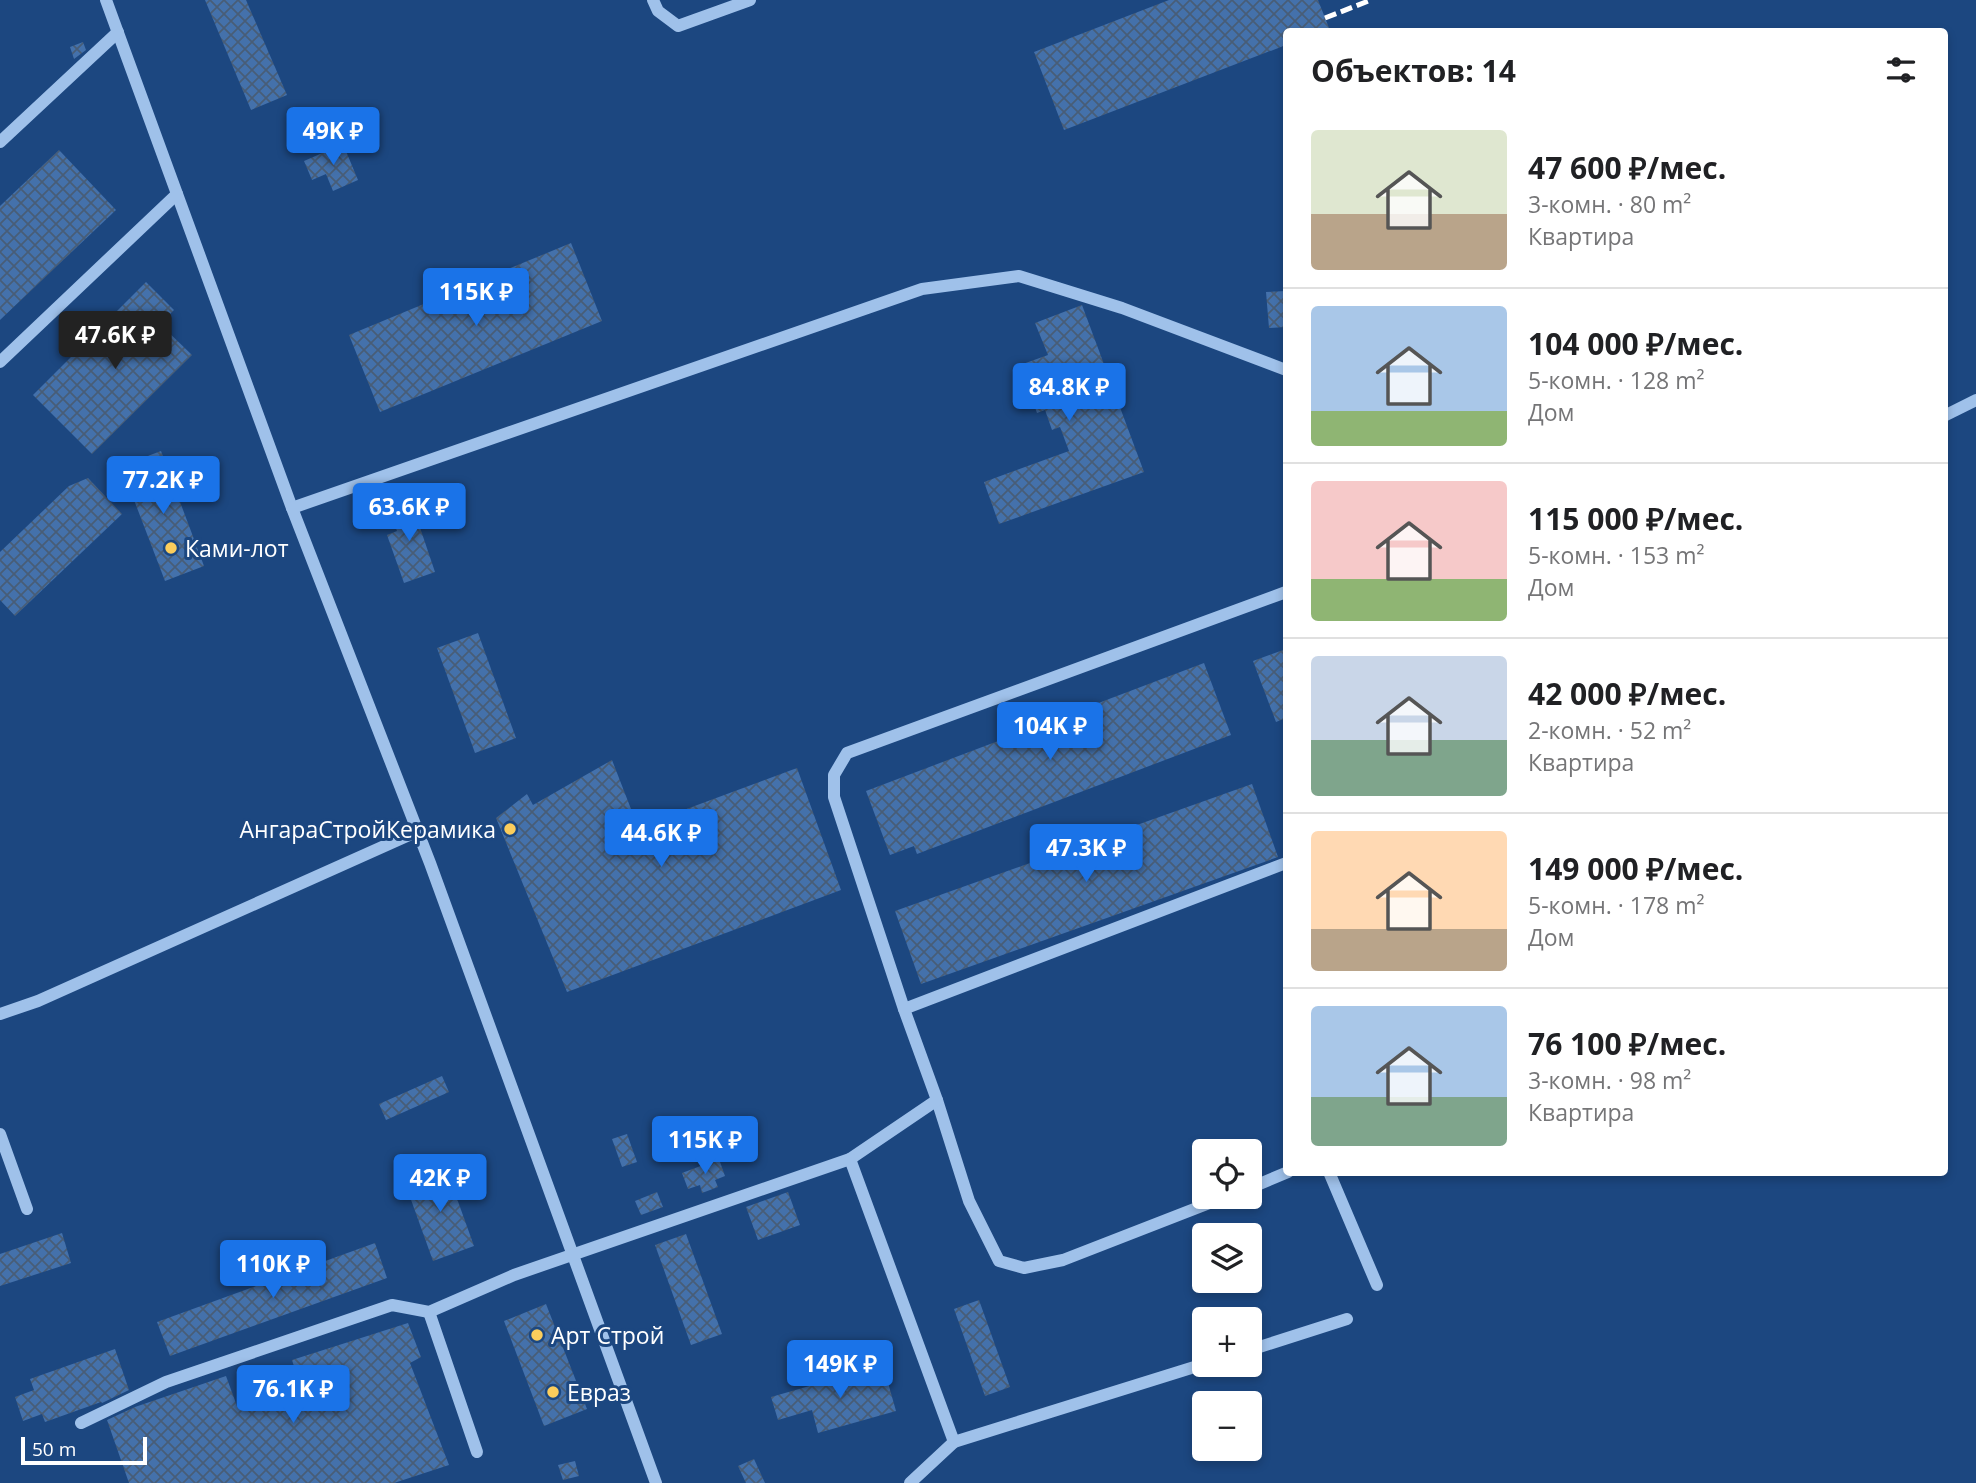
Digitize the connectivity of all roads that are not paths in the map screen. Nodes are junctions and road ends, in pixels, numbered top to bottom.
1 (106, 0) edge
2 (653, 0) edge
3 (750, 0) edge
4 (118, 32) junction
5 (0, 142) edge
6 (177, 194) junction
7 (0, 362) edge
8 (1283, 369) edge
9 (1976, 400) edge
10 (1948, 414) edge
11 (292, 508) junction
12 (1283, 593) edge
13 (418, 831) junction
14 (1283, 864) edge
15 (904, 1009) junction
16 (0, 1014) edge
17 (937, 1100) junction
18 (0, 1134) edge
19 (850, 1159) junction
20 (5, 1161) edge
21 (1283, 1174) edge
22 (1331, 1176) edge
23 (1262, 1183) edge
24 (27, 1209) dead end
25 (1194, 1209) edge
26 (573, 1254) junction
27 (1377, 1285) dead end
28 (429, 1312) junction
29 (1347, 1320) dead end
30 (1262, 1346) edge
31 (1192, 1368) edge
32 (81, 1423) dead end
33 (954, 1442) junction
34 (477, 1452) dead end
35 (656, 1483) edge
36 (910, 1483) edge

1 - 4 street
2 - 3 street
4 - 5 street
4 - 6 street
6 - 7 street
6 - 11 street
8 - 11 street
9 - 10 street
11 - 13 street
12 - 15 street
13 - 16 street
13 - 26 street
14 - 15 street
15 - 17 street
17 - 19 street
17 - 25 street
18 - 20 street
19 - 26 street
19 - 33 street
20 - 24 street
21 - 23 street
22 - 27 street
26 - 28 street
26 - 35 street
28 - 32 street
28 - 34 street
29 - 30 street
31 - 33 street
33 - 36 street

